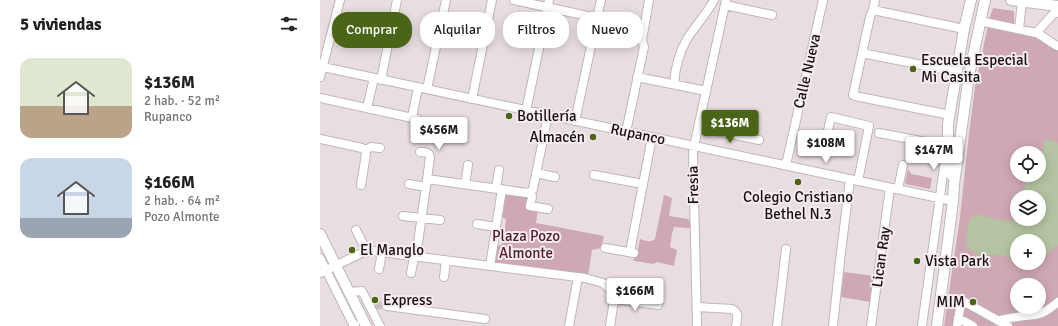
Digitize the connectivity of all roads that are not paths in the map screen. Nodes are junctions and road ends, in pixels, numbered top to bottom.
1 (340, 0) edge
2 (397, 0) edge
3 (446, 0) edge
4 (492, 0) edge
5 (514, 0) edge
6 (601, 0) edge
7 (649, 0) edge
8 (714, 0) edge
9 (823, 0) edge
10 (875, 0) edge
11 (971, 0) edge
12 (985, 0) edge
13 (1011, 0) edge
14 (1022, 2) junction
15 (726, 3) edge
16 (548, 4) edge
17 (1058, 6) edge
18 (873, 10) junction
19 (577, 12) edge
20 (598, 12) edge
21 (1058, 13) edge
22 (772, 15) dead end
23 (980, 21) junction
24 (964, 29) junction
25 (1019, 29) junction
26 (1036, 33) junction
27 (1058, 46) edge
28 (591, 48) edge
29 (862, 53) junction
30 (323, 67) junction
31 (957, 72) junction
32 (320, 77) edge
33 (637, 77) junction
34 (377, 79) junction
35 (674, 84) junction
36 (418, 88) junction
37 (427, 89) junction
38 (706, 90) junction
39 (320, 98) edge
40 (472, 99) junction
41 (367, 108) junction
42 (526, 110) junction
43 (950, 115) junction
44 (548, 116) junction
45 (575, 121) junction
46 (698, 127) junction
47 (626, 132) junction
48 (880, 133) dead end
49 (652, 137) junction
50 (320, 139) edge
51 (759, 140) dead end
52 (825, 144) dead end
53 (694, 146) junction
54 (947, 146) junction
55 (380, 148) dead end
56 (366, 150) junction
57 (420, 152) dead end
58 (468, 165) dead end
59 (786, 165) junction
60 (902, 165) dead end
61 (499, 170) dead end
62 (536, 173) junction
63 (594, 175) dead end
64 (555, 177) dead end
65 (854, 180) junction
66 (427, 183) junction
67 (409, 184) dead end
68 (465, 184) junction
69 (643, 184) junction
70 (954, 184) junction
71 (361, 185) dead end
72 (894, 188) junction
73 (499, 189) junction
74 (531, 192) junction
75 (940, 198) junction
76 (953, 201) junction
77 (548, 209) dead end
78 (403, 216) dead end
79 (422, 218) junction
80 (440, 220) dead end
81 (477, 224) dead end
82 (496, 227) junction
83 (356, 230) dead end
84 (320, 234) edge
85 (605, 248) dead end
86 (786, 249) dead end
87 (367, 252) junction
88 (382, 252) junction
89 (415, 257) junction
90 (320, 258) edge
91 (446, 261) junction
92 (490, 266) junction
93 (327, 269) edge
94 (380, 269) dead end
95 (411, 273) dead end
96 (444, 277) dead end
97 (578, 277) junction
98 (349, 292) junction
99 (615, 299) junction
100 (1058, 302) edge
101 (658, 305) dead end
102 (387, 306) tunnel mouth
103 (697, 307) junction
104 (486, 320) dead end
105 (998, 321) junction
106 (958, 322) edge
107 (938, 325) edge
108 (354, 326) edge
109 (366, 326) edge
110 (380, 326) edge
111 (570, 326) edge
112 (610, 326) edge
113 (697, 326) edge
114 (736, 326) edge
115 (777, 326) edge
116 (833, 326) edge
117 (871, 326) edge
118 (922, 326) edge
119 (973, 326) edge
120 (1008, 326) edge

1 - 30 street
2 - 34 street
3 - 37 street
4 - 40 street
5 - 16 street
6 - 20 street
7 - 33 street
8 - 35 street
9 - 59 street, Calle Nueva
10 - 18 street
11 - 24 main road
12 - 23 main road
13 - 14 main road
14 - 17 main road
14 - 25 street
15 - 22 street
15 - 38 street, Fresia
16 - 19 street
16 - 42 street
18 - 24 street
18 - 29 street
21 - 26 street
23 - 25 street
23 - 70 main road
24 - 31 main road
25 - 26 street
26 - 27 street
28 - 45 street
29 - 31 street
29 - 43 street
30 - 32 street
30 - 34 street, Rupanco
31 - 43 main road
33 - 35 street
33 - 47 street
34 - 36 street, Rupanco
34 - 41 street
35 - 38 street
36 - 37 street, Rupanco
36 - 41 street
37 - 40 street, Rupanco
38 - 46 street, Fresia
39 - 41 street
40 - 42 street, Rupanco
42 - 44 street, Rupanco
43 - 54 main road
44 - 45 street, Rupanco
44 - 62 street
45 - 47 street, Rupanco
46 - 51 street
46 - 53 street, Fresia
47 - 49 street, Rupanco
48 - 54 street
49 - 53 street, Rupanco
49 - 69 street
50 - 56 street
52 - 65 street
53 - 59 street, Rupanco
53 - 103 street, Fresia
54 - 70 main road
54 - 75 street
55 - 56 street
56 - 71 street
57 - 66 street
58 - 68 street
59 - 65 street, Rupanco
60 - 72 street, Lican Ray
61 - 73 street
62 - 64 street
62 - 74 street
63 - 69 street
65 - 72 street, Rupanco
65 - 116 street
66 - 67 street
66 - 68 street
66 - 79 street
68 - 73 street
69 - 85 street
70 - 76 main road
72 - 75 street, Rupanco
72 - 117 street, Lican Ray
73 - 74 street
73 - 82 street
74 - 77 street
75 - 76 street, Rupanco
75 - 118 street
76 - 107 main road
78 - 79 street
79 - 80 street
79 - 89 street
81 - 82 street
82 - 92 street
83 - 87 street
84 - 93 main road
86 - 115 street
87 - 88 street
87 - 93 street
88 - 89 street
88 - 94 street
89 - 91 street
89 - 95 street
90 - 93 street
91 - 92 street
91 - 96 street
92 - 97 street
93 - 98 main road
93 - 108 street
97 - 99 street
97 - 111 street
98 - 109 main road
98 - 110 street
99 - 101 street
99 - 112 street
100 - 105 street
102 - 104 street
103 - 113 street, Fresia
103 - 114 street
105 - 106 street
105 - 120 street
106 - 119 street

